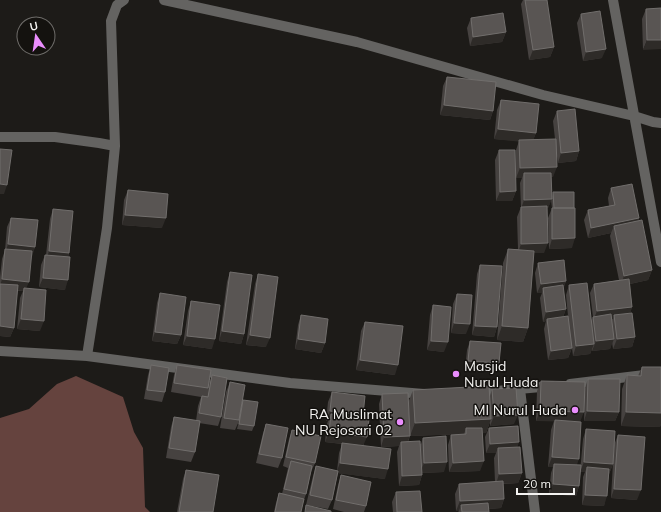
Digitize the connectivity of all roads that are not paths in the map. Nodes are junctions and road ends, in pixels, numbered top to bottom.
1 (164, 0) edge
2 (613, 0) edge
3 (118, 2) edge
4 (634, 116) junction
5 (661, 123) edge
6 (0, 138) edge
7 (114, 146) junction
8 (661, 262) edge
9 (0, 351) edge
10 (87, 356) junction
11 (661, 373) edge
12 (520, 389) junction
13 (467, 393) edge
14 (437, 395) edge
15 (535, 512) edge

1 - 4 street
2 - 4 street
3 - 7 street
4 - 5 street
4 - 8 street
6 - 7 street
7 - 10 street
9 - 10 street
10 - 14 street
11 - 12 street
12 - 13 street
12 - 15 street

